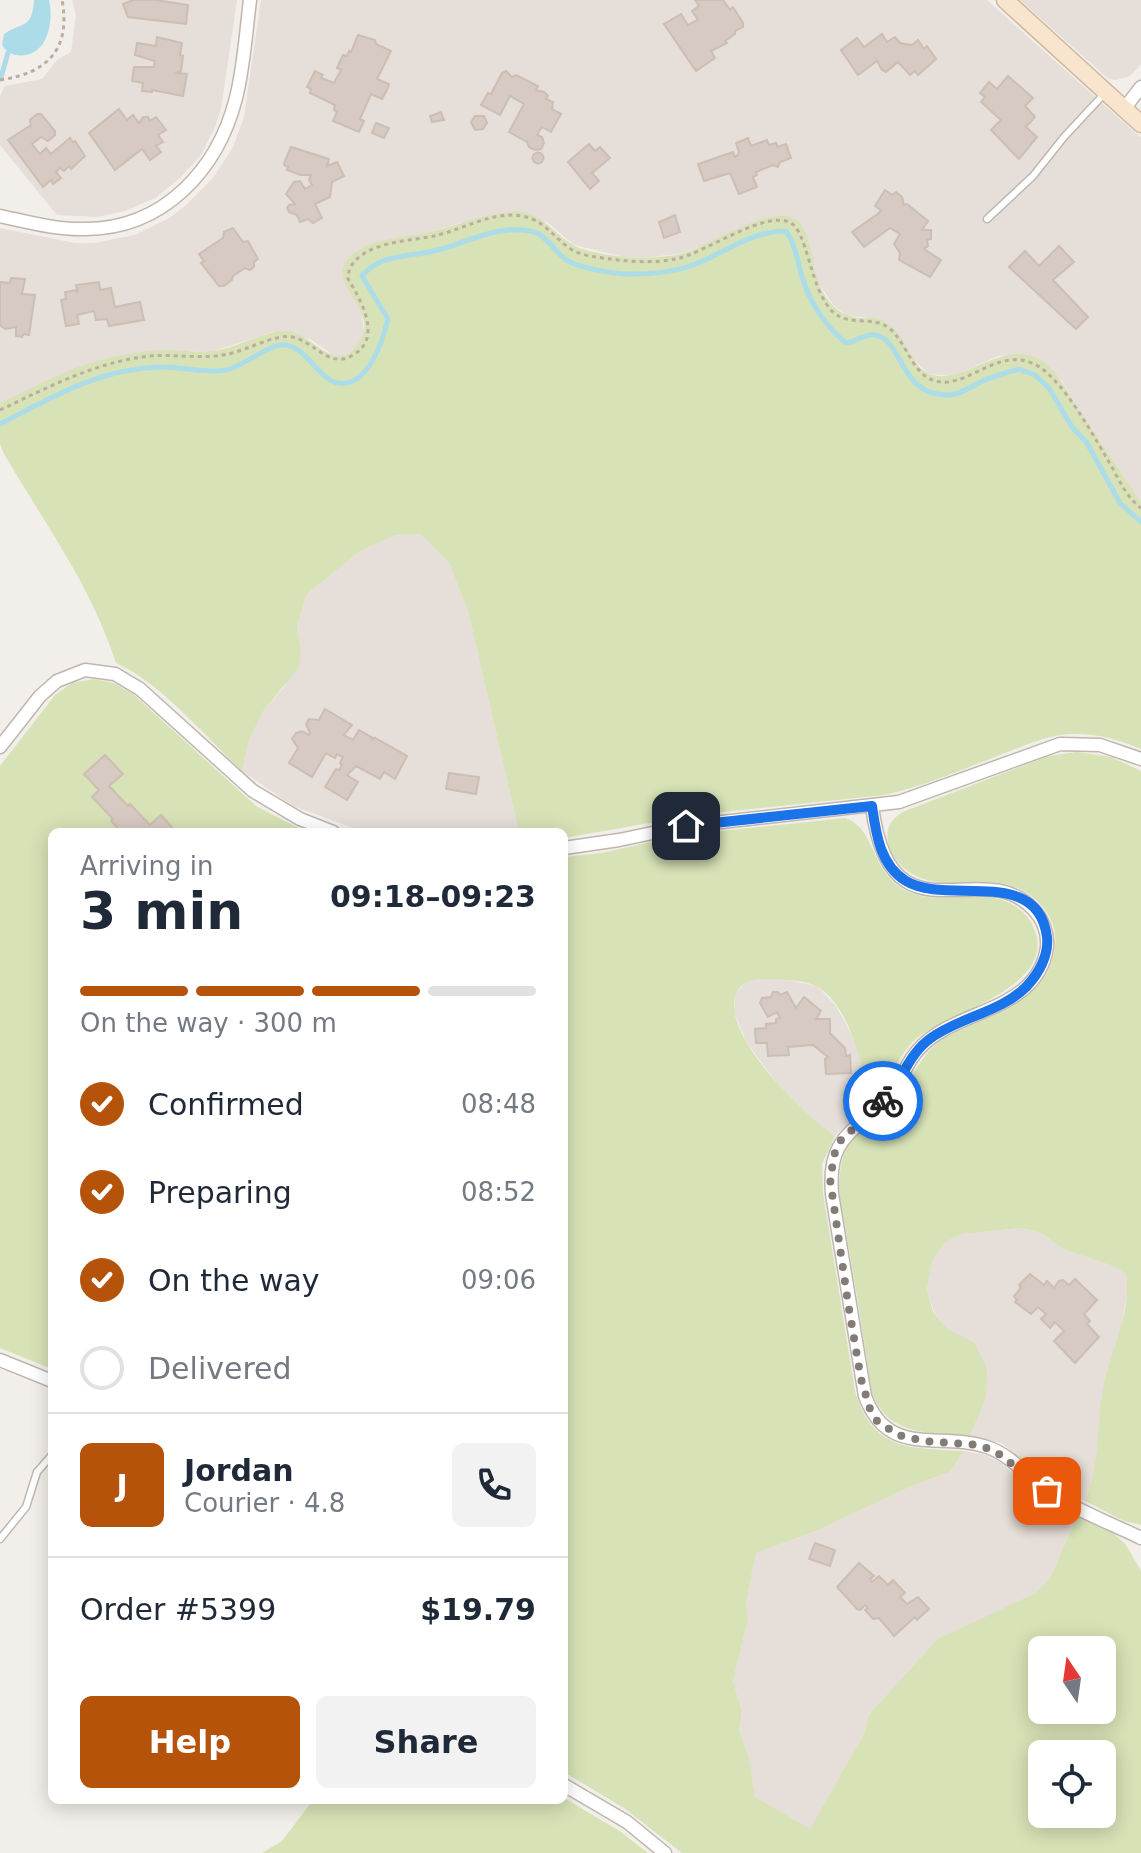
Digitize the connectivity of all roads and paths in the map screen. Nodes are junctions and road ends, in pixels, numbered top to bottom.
1 (62, 0) edge
2 (250, 0) edge
3 (1005, 0) edge
4 (0, 80) edge
5 (1141, 87) edge
6 (1106, 92) junction
7 (1124, 109) junction
8 (1141, 124) edge
9 (0, 216) edge
10 (987, 219) dead end
11 (0, 410) edge
12 (1141, 508) edge
13 (0, 747) edge
14 (1141, 759) edge
15 (872, 806) junction
16 (323, 828) edge
17 (568, 847) edge
18 (0, 1360) edge
19 (48, 1379) edge
20 (48, 1460) edge
21 (1141, 1538) edge
22 (0, 1539) edge
23 (568, 1787) edge
24 (665, 1853) edge

1 - 4 path
2 - 9 street
3 - 6 street
5 - 7 street
6 - 7 street
6 - 10 lane
7 - 8 street
11 - 12 path
13 - 16 street
14 - 15 street
15 - 17 street
15 - 21 street
18 - 19 street
20 - 22 lane
23 - 24 street

